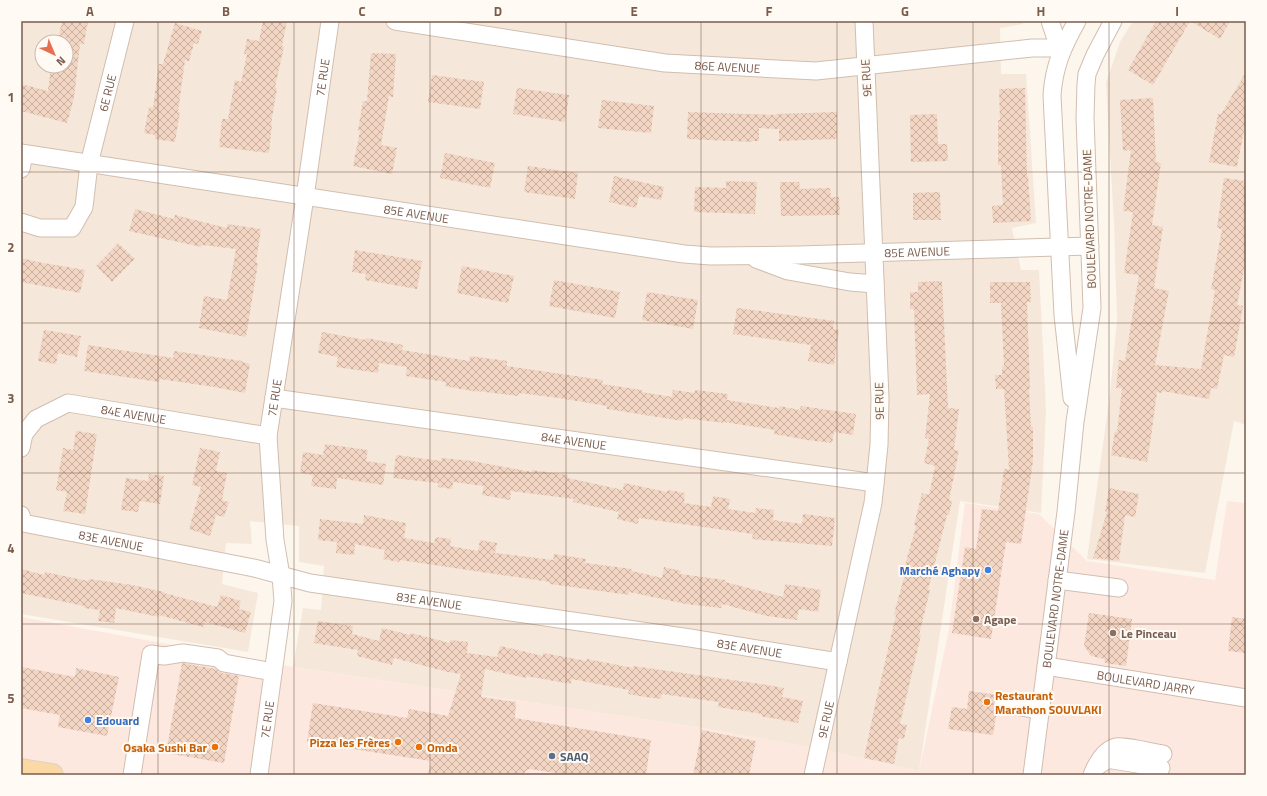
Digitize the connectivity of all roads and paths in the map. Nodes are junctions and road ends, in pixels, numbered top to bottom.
1 (125, 21) edge
2 (330, 21) edge
3 (395, 21) edge
4 (864, 21) edge
5 (1050, 21) edge
6 (1077, 21) edge
7 (1113, 21) edge
8 (1062, 48) junction
9 (866, 65) junction
10 (22, 159) edge
11 (89, 164) junction
12 (305, 197) junction
13 (21, 222) edge
14 (1059, 246) junction
15 (1090, 246) junction
16 (874, 252) junction
17 (745, 255) junction
18 (875, 284) junction
19 (274, 398) junction
20 (1075, 422) junction
21 (268, 436) junction
22 (21, 448) edge
23 (875, 483) junction
24 (22, 519) edge
25 (281, 576) junction
26 (1057, 580) junction
27 (1119, 588) dead end
28 (838, 662) junction
29 (1046, 666) junction
30 (273, 672) junction
31 (1246, 698) edge
32 (1003, 704) dead end
33 (1039, 710) junction
34 (1162, 761) dead end
35 (21, 770) edge
36 (1093, 771) edge
37 (52, 775) edge
38 (132, 775) edge
39 (258, 775) edge
40 (813, 775) edge
41 (1032, 775) edge

1 - 11 street, 6E RUE
2 - 12 street, 7E RUE
3 - 9 street, 86E AVENUE
4 - 9 street, 9E RUE
5 - 8 street
6 - 8 street, BOULEVARD NOTRE-DAME
7 - 15 street, BOULEVARD NOTRE-DAME
8 - 9 street, 86E AVENUE
8 - 14 street, BOULEVARD NOTRE-DAME
9 - 16 street, 9E RUE
10 - 11 street, 85E AVENUE
11 - 12 street, 85E AVENUE
11 - 13 street
12 - 17 street, 85E AVENUE
12 - 19 street, 7E RUE
14 - 15 street, 85E AVENUE
14 - 16 street, 85E AVENUE
14 - 20 street, BOULEVARD NOTRE-DAME
15 - 20 street, BOULEVARD NOTRE-DAME
16 - 17 street, 85E AVENUE
16 - 18 street, 9E RUE
17 - 18 street, 85E AVENUE
18 - 23 street, 9E RUE
19 - 21 street, 7E RUE
19 - 23 street, 84E AVENUE
20 - 26 street, BOULEVARD NOTRE-DAME
21 - 22 street, 84E AVENUE
21 - 25 street, 7E RUE
23 - 28 street, 9E RUE
24 - 25 street, 83E AVENUE
25 - 28 street, 83E AVENUE
25 - 30 street, 7E RUE
26 - 27 street
26 - 29 street, BOULEVARD NOTRE-DAME
28 - 40 street, 9E RUE
29 - 31 street, BOULEVARD JARRY
29 - 33 street, BOULEVARD NOTRE-DAME
30 - 38 street
30 - 39 street, 7E RUE
32 - 33 street
33 - 41 street, BOULEVARD NOTRE-DAME
34 - 36 street
35 - 37 main road

